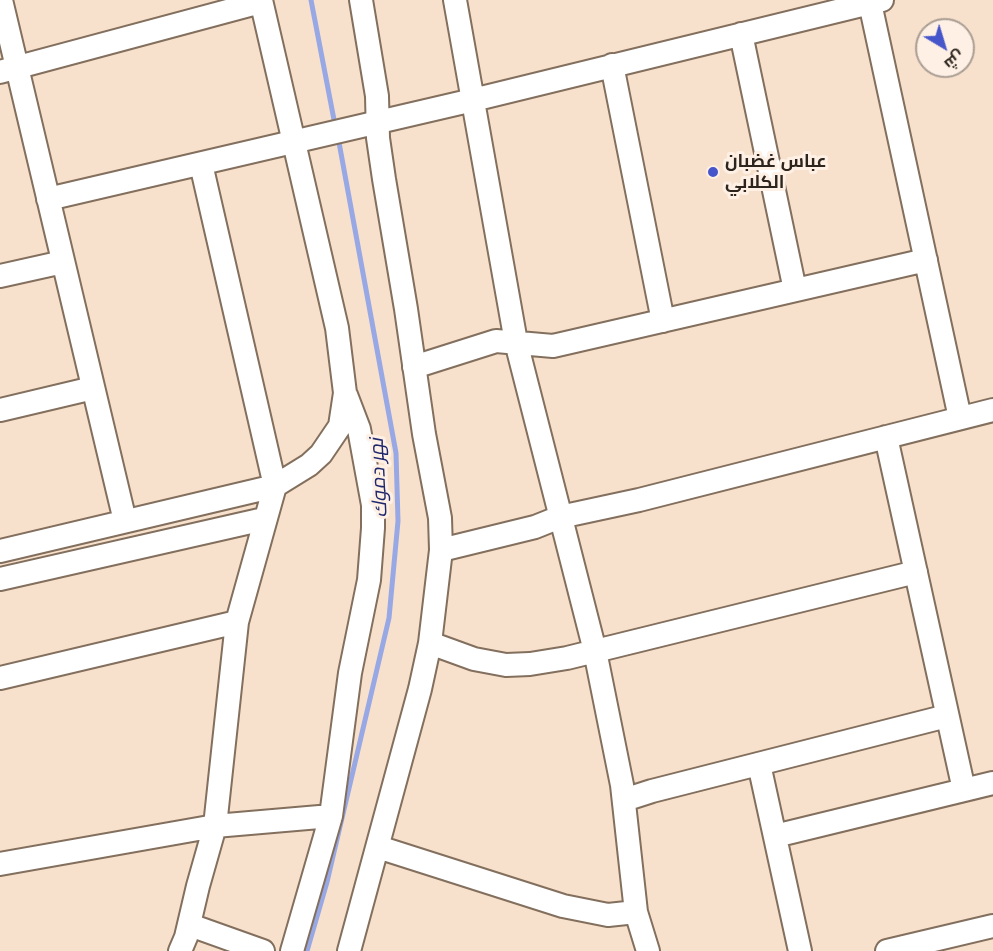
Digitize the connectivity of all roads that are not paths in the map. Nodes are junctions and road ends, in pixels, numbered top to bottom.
1 (1, 0) edge
2 (360, 0) edge
3 (455, 0) edge
4 (261, 1) edge
5 (876, 1) edge
6 (803, 9) edge
7 (741, 34) junction
8 (612, 65) junction
9 (9, 70) edge
10 (473, 100) junction
11 (378, 122) junction
12 (295, 142) junction
13 (201, 164) junction
14 (48, 199) junction
15 (926, 260) junction
16 (63, 262) junction
17 (0, 276) edge
18 (795, 290) junction
19 (663, 321) junction
20 (516, 342) junction
21 (414, 367) junction
22 (93, 388) junction
23 (345, 393) junction
24 (0, 410) edge
25 (993, 410) edge
26 (960, 418) junction
27 (886, 437) junction
28 (275, 486) junction
29 (560, 517) junction
30 (264, 519) junction
31 (125, 521) junction
32 (441, 550) junction
33 (0, 551) edge
34 (916, 572) junction
35 (0, 579) edge
36 (237, 622) junction
37 (430, 643) junction
38 (595, 651) junction
39 (0, 678) edge
40 (947, 716) junction
41 (759, 764) junction
42 (993, 783) edge
43 (964, 790) junction
44 (624, 800) junction
45 (331, 816) junction
46 (215, 826) junction
47 (775, 836) junction
48 (378, 847) junction
49 (0, 864) edge
50 (636, 912) junction
51 (190, 925) junction
52 (993, 927) edge
53 (180, 951) edge
54 (264, 951) edge
55 (292, 951) edge
56 (349, 951) edge
57 (648, 951) edge
58 (800, 951) edge
59 (887, 951) edge

1 - 9 street
2 - 11 street
3 - 10 street
4 - 9 street
4 - 12 street
5 - 6 street
5 - 15 street
6 - 7 street
7 - 8 street
7 - 18 street
8 - 10 street
8 - 19 street
9 - 14 street
10 - 11 street
10 - 20 street
11 - 12 street
11 - 21 street
12 - 13 street
12 - 23 street
13 - 14 street
13 - 28 street
14 - 16 street
15 - 18 street
15 - 26 street
16 - 17 street
16 - 22 street
18 - 19 street
19 - 20 street
20 - 21 street
20 - 29 street
21 - 32 street
22 - 24 street
22 - 31 street
23 - 28 street
23 - 45 street
25 - 26 street
26 - 27 street
27 - 29 street
27 - 34 street
28 - 30 street
28 - 31 street
29 - 32 street
29 - 38 street
30 - 35 street
30 - 36 street
31 - 33 street
32 - 37 street
34 - 38 street
34 - 40 street
36 - 39 street
36 - 46 street
37 - 38 street
37 - 48 street
38 - 44 street
40 - 41 street
40 - 43 street
41 - 44 street
41 - 47 street
42 - 43 street
43 - 47 street
44 - 50 street
45 - 46 street
45 - 55 street
46 - 49 street
46 - 51 street
47 - 58 street
48 - 50 street
48 - 56 street
50 - 57 street
51 - 53 street
51 - 54 street
52 - 59 street

